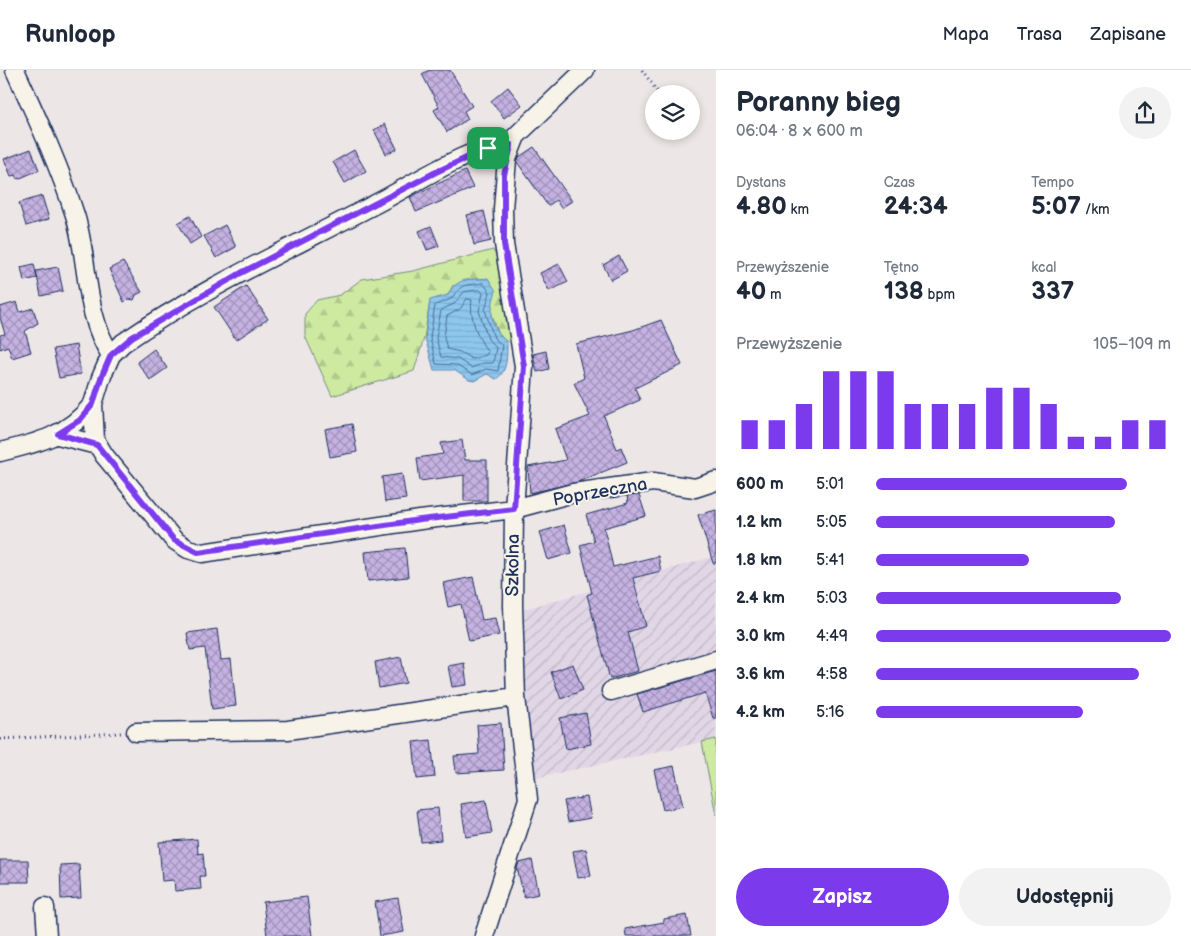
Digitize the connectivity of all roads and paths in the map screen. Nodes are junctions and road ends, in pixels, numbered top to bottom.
1 (14, 70) edge
2 (585, 70) edge
3 (642, 70) edge
4 (652, 85) edge
5 (511, 145) junction
6 (111, 355) junction
7 (93, 404) junction
8 (58, 434) junction
9 (97, 445) junction
10 (0, 452) edge
11 (716, 481) edge
12 (514, 509) junction
13 (716, 660) edge
14 (611, 690) dead end
15 (516, 697) junction
16 (136, 732) joint
17 (0, 738) edge
18 (45, 907) dead end
19 (47, 936) edge
20 (484, 936) edge

1 - 6 street
2 - 5 street, Szkolna
3 - 4 path
5 - 6 street
5 - 12 street, Szkolna
6 - 7 street
7 - 8 street
7 - 9 street
8 - 9 street
8 - 10 street
9 - 12 street, Poprzeczna
11 - 12 street, Poprzeczna
12 - 15 street, Szkolna
13 - 14 street
15 - 16 street
15 - 20 street, Szkolna
16 - 17 path
18 - 19 street

